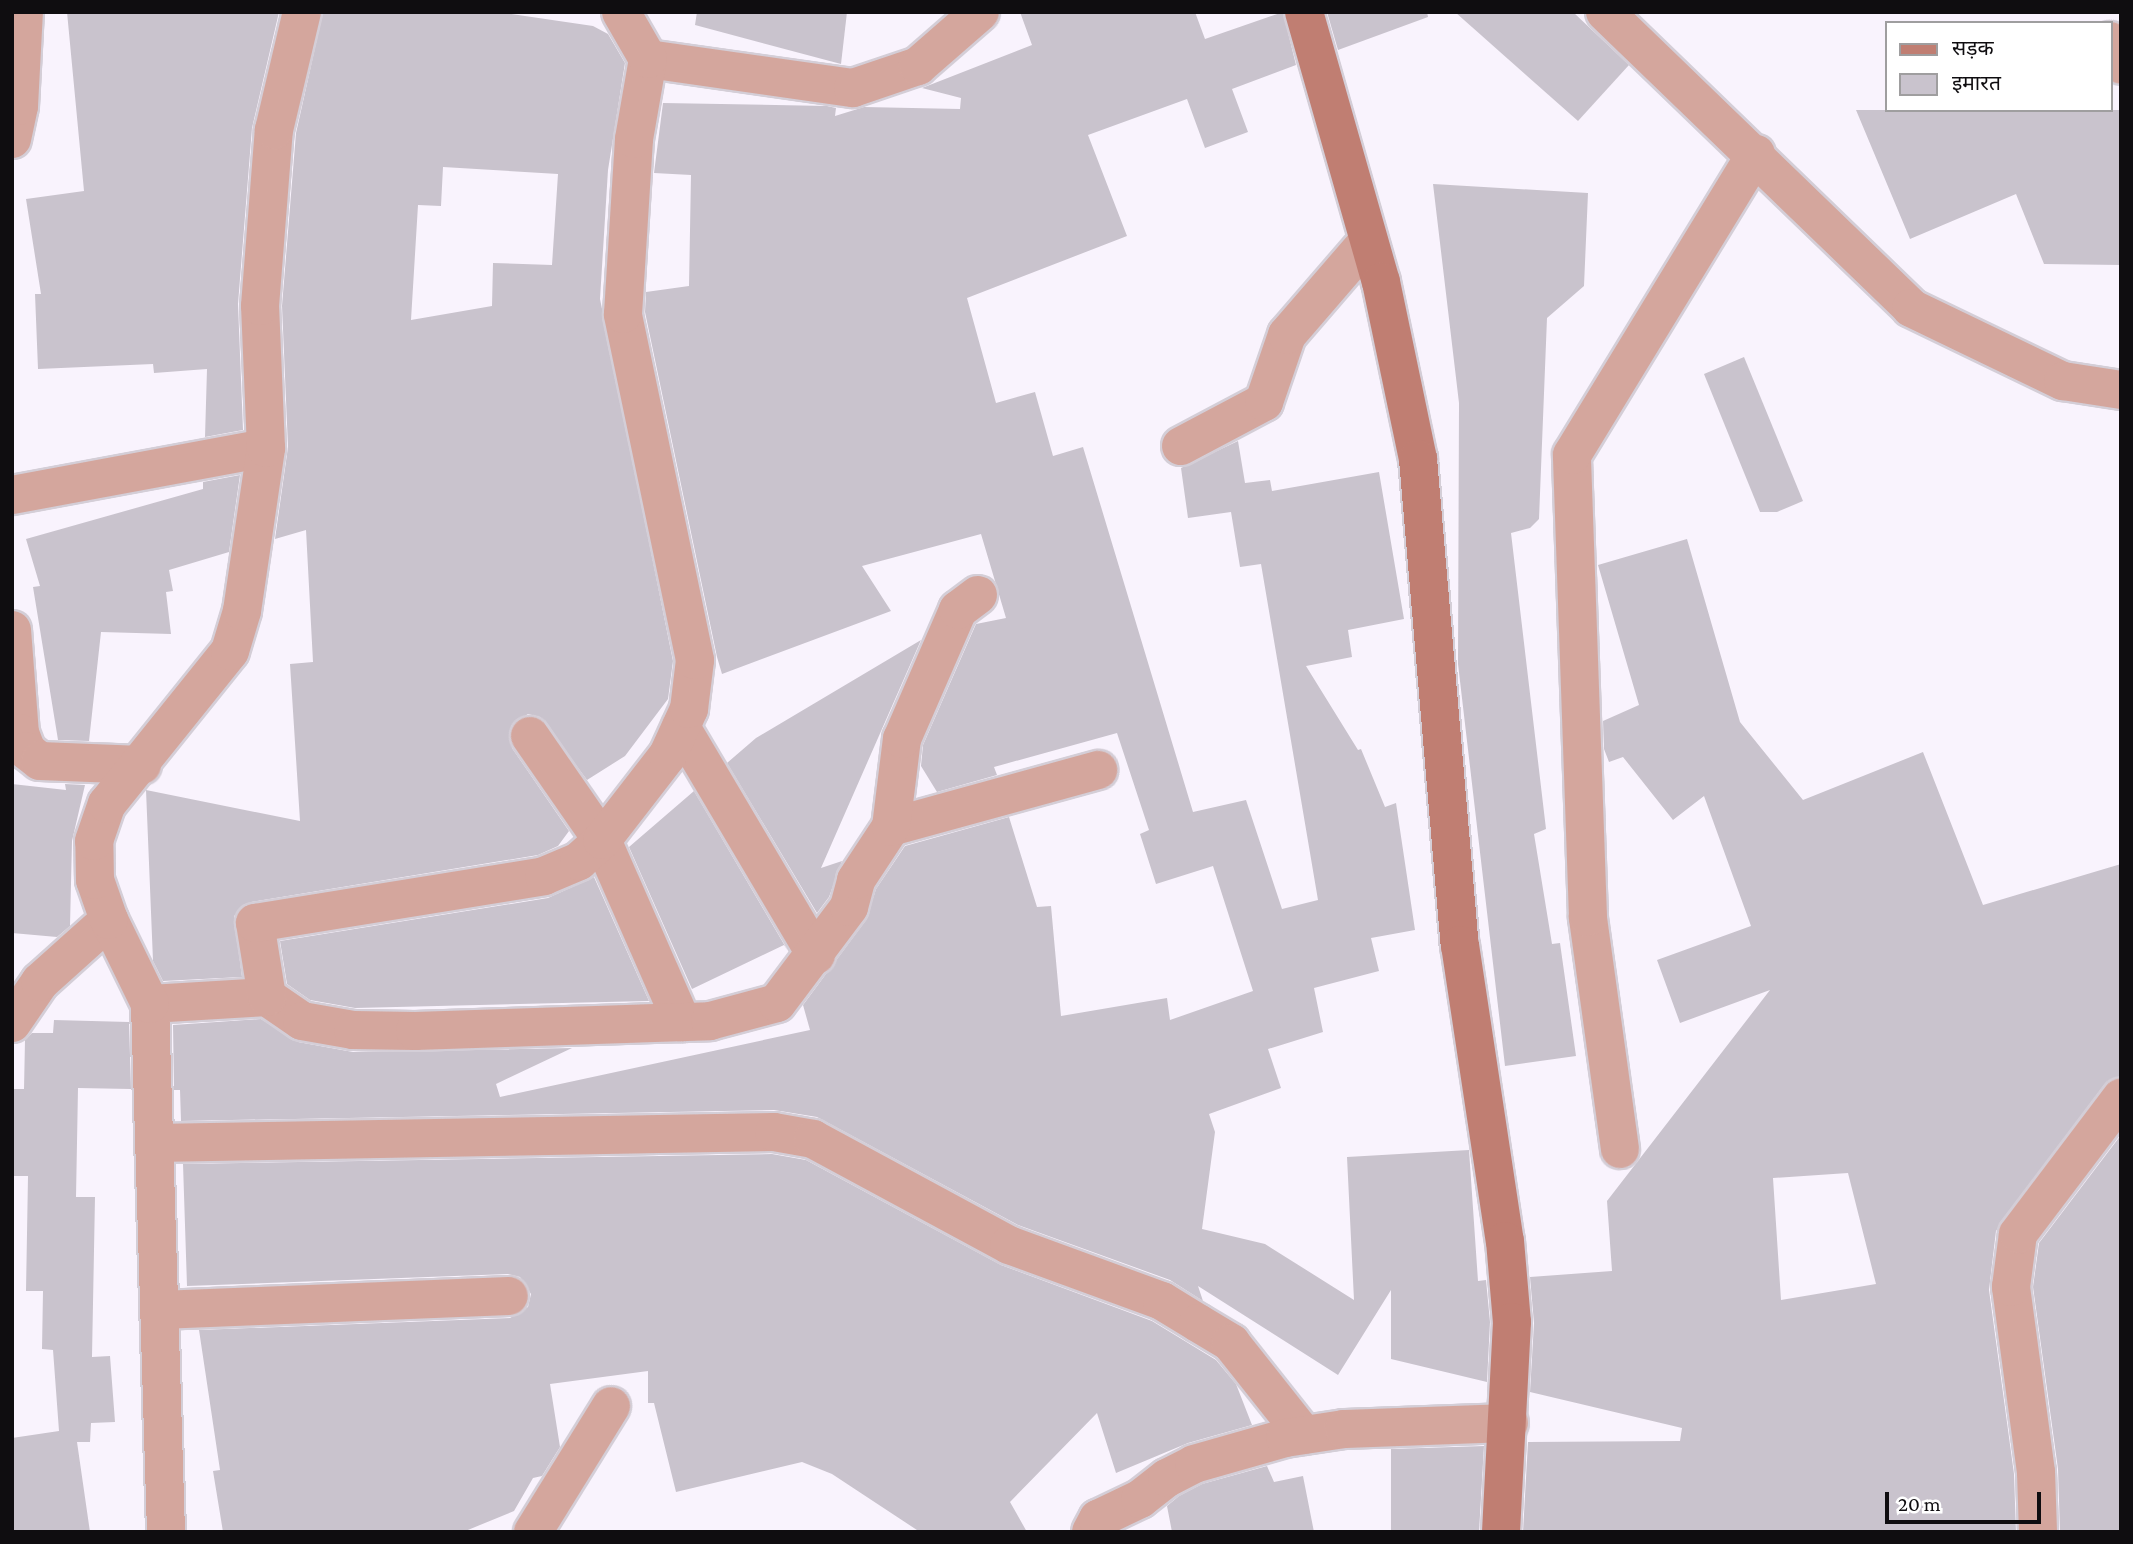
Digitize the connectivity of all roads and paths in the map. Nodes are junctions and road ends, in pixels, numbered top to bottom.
1 (24, 12) edge
2 (302, 12) edge
3 (621, 12) edge
4 (980, 12) edge
5 (1304, 12) edge
6 (1605, 12) edge
7 (2112, 45) edge
8 (649, 59) junction
9 (2121, 65) edge
10 (12, 139) edge
11 (1756, 154) junction
12 (1369, 240) junction
13 (2121, 390) edge
14 (1181, 446) dead end
15 (266, 448) junction
16 (12, 495) edge
17 (978, 596) dead end
18 (12, 629) edge
19 (681, 727) junction
20 (530, 736) dead end
21 (142, 765) junction
22 (1098, 770) dead end
23 (891, 827) junction
24 (602, 840) junction
25 (108, 920) junction
26 (816, 955) junction
27 (267, 997) junction
28 (150, 1004) junction
29 (682, 1022) junction
30 (12, 1023) edge
31 (2121, 1098) edge
32 (155, 1143) junction
33 (1620, 1149) dead end
34 (509, 1296) dead end
35 (160, 1310) junction
36 (611, 1406) dead end
37 (1509, 1423) junction
38 (1304, 1435) junction
39 (166, 1532) edge
40 (533, 1532) edge
41 (1091, 1532) edge
42 (1502, 1532) edge
43 (2038, 1532) edge

1 - 10 street
2 - 15 street
3 - 8 street
4 - 8 street
5 - 12 main road
6 - 11 street
7 - 9 street
8 - 19 street
11 - 13 street
11 - 33 street
12 - 14 street
12 - 37 main road
15 - 16 street
15 - 21 street
17 - 23 street
18 - 21 street
19 - 24 street
19 - 26 street
20 - 24 street
21 - 25 street
22 - 23 street
23 - 26 street
24 - 27 street
24 - 29 street
25 - 28 street
25 - 30 street
26 - 29 street
27 - 28 street
27 - 29 street
28 - 32 street
31 - 43 street
32 - 35 street
32 - 38 street
34 - 35 street
35 - 39 street
36 - 40 street
37 - 38 street
37 - 42 main road
38 - 41 street

